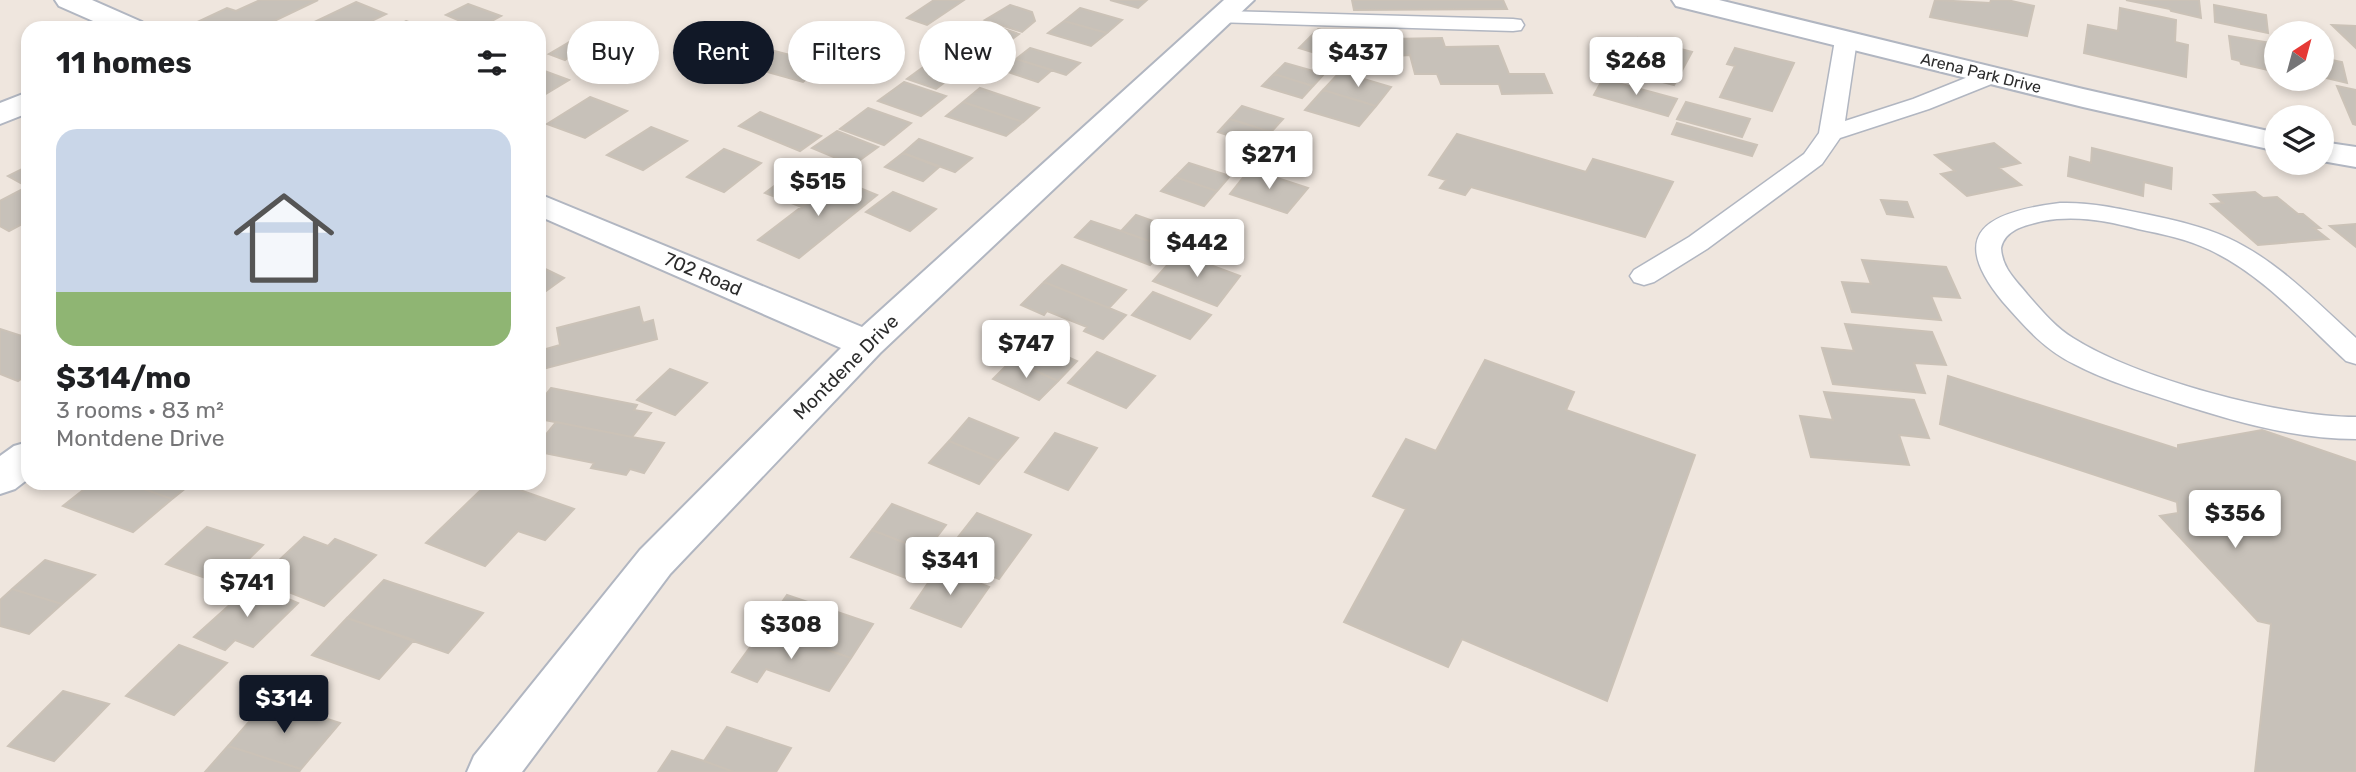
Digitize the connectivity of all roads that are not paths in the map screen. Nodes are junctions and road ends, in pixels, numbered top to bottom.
1 (69, 0) edge
2 (1686, 0) edge
3 (1231, 8) edge
4 (116, 21) edge
5 (1513, 25) dead end
6 (1846, 40) junction
7 (1991, 76) junction
8 (21, 104) edge
9 (0, 115) edge
10 (1830, 133) junction
11 (2264, 139) edge
12 (2334, 153) edge
13 (2356, 157) edge
14 (546, 207) edge
15 (1644, 276) dead end
16 (867, 344) junction
17 (2356, 354) edge
18 (2356, 428) edge
19 (21, 462) edge
20 (0, 478) edge
21 (492, 772) edge

1 - 4 street
2 - 6 street, Arena Park Drive
3 - 5 lane
3 - 16 street, Montdene Drive
6 - 7 street, Arena Park Drive
6 - 10 lane
7 - 10 lane
7 - 11 street, Arena Park Drive
8 - 9 street
10 - 15 lane
12 - 13 street
14 - 16 street, 702 Road
16 - 21 street, Montdene Drive
17 - 18 lane
19 - 20 street

